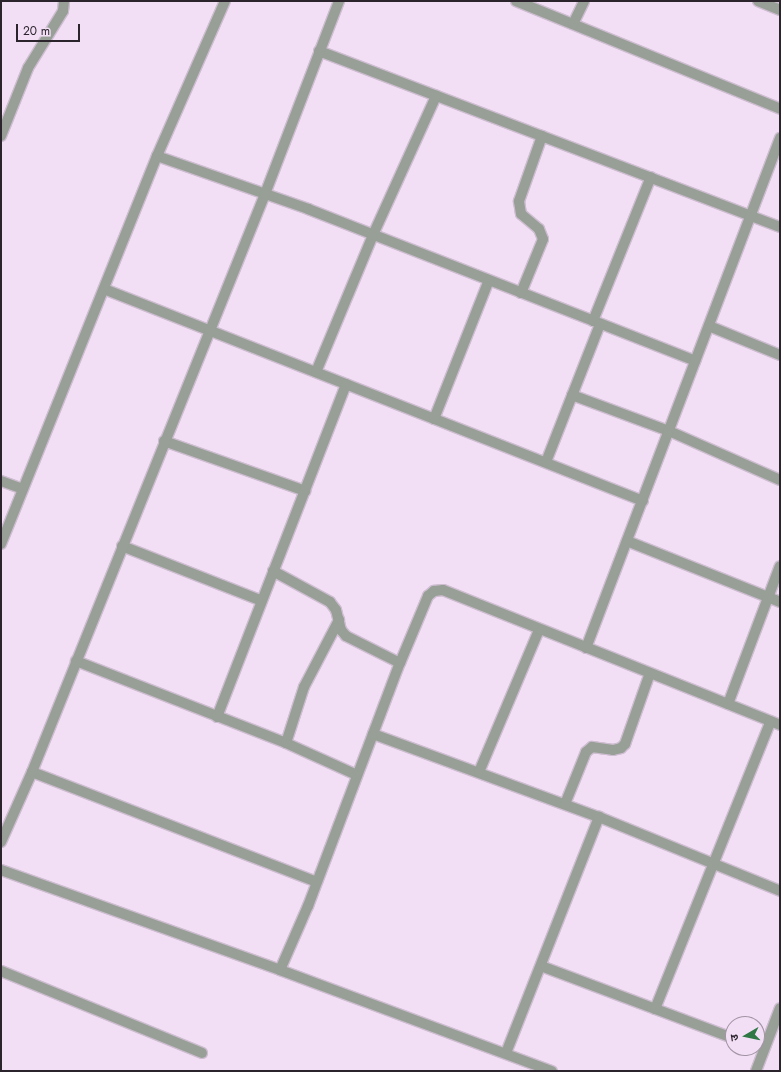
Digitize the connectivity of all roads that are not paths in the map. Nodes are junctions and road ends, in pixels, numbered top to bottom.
1 (64, 1) edge
2 (225, 1) edge
3 (339, 1) edge
4 (516, 1) edge
5 (584, 1) edge
6 (758, 1) edge
7 (780, 10) edge
8 (573, 24) junction
9 (320, 52) junction
10 (436, 96) junction
11 (780, 108) edge
12 (1, 136) edge
13 (542, 136) junction
14 (780, 138) edge
15 (157, 156) junction
16 (651, 177) junction
17 (265, 194) junction
18 (751, 215) junction
19 (780, 227) edge
20 (373, 235) junction
21 (489, 280) junction
22 (104, 289) junction
23 (521, 293) junction
24 (596, 322) junction
25 (709, 326) junction
26 (208, 330) junction
27 (780, 355) edge
28 (695, 361) junction
29 (316, 372) junction
30 (346, 384) junction
31 (572, 395) junction
32 (434, 419) junction
33 (669, 431) junction
34 (164, 441) junction
35 (546, 462) junction
36 (780, 480) edge
37 (1, 481) edge
38 (23, 489) junction
39 (305, 491) junction
40 (643, 501) junction
41 (627, 541) junction
42 (1, 544) edge
43 (122, 546) junction
44 (780, 566) edge
45 (274, 571) junction
46 (768, 597) junction
47 (262, 601) junction
48 (780, 602) edge
49 (339, 620) junction
50 (539, 630) junction
51 (586, 648) junction
52 (76, 661) junction
53 (400, 663) junction
54 (650, 673) junction
55 (728, 704) junction
56 (217, 717) junction
57 (776, 723) edge
58 (373, 734) junction
59 (286, 743) junction
60 (32, 772) junction
61 (479, 772) junction
62 (358, 775) junction
63 (565, 804) junction
64 (599, 817) junction
65 (1, 842) edge
66 (714, 864) junction
67 (1, 870) edge
68 (317, 882) junction
69 (780, 890) edge
70 (540, 966) junction
71 (280, 970) junction
72 (1, 971) edge
73 (780, 1008) edge
74 (655, 1009) junction
75 (725, 1035) edge
76 (765, 1040) edge
77 (202, 1053) dead end
78 (506, 1053) junction
79 (759, 1056) edge
80 (552, 1071) edge
81 (756, 1071) edge

1 - 12 street
2 - 15 street
3 - 9 street
4 - 8 street
5 - 8 street
6 - 7 street
8 - 11 street
9 - 10 street
9 - 17 street
10 - 13 street
10 - 20 street
13 - 16 street
13 - 23 street
14 - 18 street
15 - 17 street
15 - 22 street
16 - 18 street
16 - 24 street
17 - 20 street
17 - 26 street
18 - 19 street
18 - 25 street
20 - 21 street
20 - 29 street
21 - 23 street
21 - 32 street
22 - 26 street
22 - 38 street
23 - 24 street
24 - 28 street
24 - 31 street
25 - 27 street
25 - 28 street
26 - 29 street
26 - 34 street
28 - 33 street
29 - 30 street
30 - 32 street
30 - 39 street
31 - 33 street
31 - 35 street
32 - 35 street
33 - 36 street
33 - 40 street
34 - 39 street
34 - 43 street
35 - 40 street
37 - 38 street
38 - 42 street
39 - 45 street
40 - 41 street
41 - 46 street
41 - 51 street
43 - 47 street
43 - 52 street
44 - 46 street
45 - 47 street
45 - 49 street
46 - 48 street
46 - 55 street
47 - 56 street
49 - 53 street
49 - 59 street
50 - 51 street
50 - 53 street
50 - 61 street
51 - 54 street
52 - 56 street
52 - 60 street
53 - 58 street
54 - 55 street
54 - 63 street
55 - 57 street
56 - 59 street
57 - 66 street
58 - 61 street
58 - 62 street
59 - 62 street
60 - 65 street
60 - 68 street
61 - 63 street
62 - 68 street
63 - 64 street
64 - 66 street
64 - 70 street
66 - 69 street
66 - 74 street
67 - 71 street
68 - 71 street
70 - 74 street
70 - 78 street
71 - 78 street
72 - 77 street
73 - 76 street
74 - 75 street
78 - 80 street
79 - 81 street

